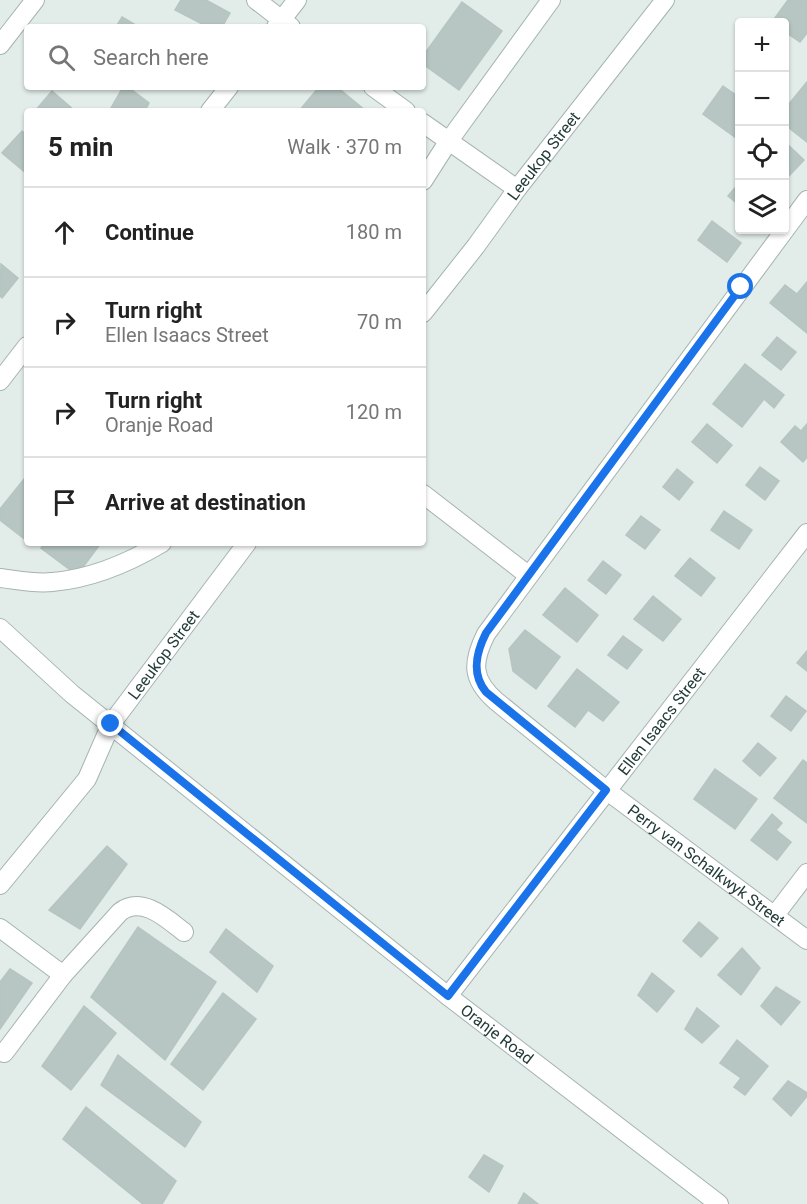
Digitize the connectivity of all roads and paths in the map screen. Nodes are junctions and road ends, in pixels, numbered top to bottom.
1 (35, 0) edge
2 (256, 0) edge
3 (297, 0) edge
4 (551, 0) edge
5 (665, 0) edge
6 (281, 24) edge
7 (283, 24) edge
8 (0, 45) edge
9 (227, 90) edge
10 (377, 90) edge
11 (212, 108) edge
12 (402, 108) edge
13 (426, 125) edge
14 (448, 142) junction
15 (426, 176) edge
16 (517, 189) junction
17 (807, 200) edge
18 (426, 310) edge
19 (24, 350) edge
20 (0, 381) edge
21 (426, 496) edge
22 (807, 532) edge
23 (156, 546) edge
24 (245, 546) edge
25 (528, 575) junction
26 (0, 578) edge
27 (0, 628) edge
28 (111, 724) junction
29 (606, 790) junction
30 (807, 873) edge
31 (0, 885) edge
32 (775, 915) junction
33 (0, 928) edge
34 (184, 932) dead end
35 (807, 940) edge
36 (63, 975) junction
37 (448, 996) junction
38 (4, 1053) dead end
39 (719, 1204) edge

1 - 8 street
2 - 6 street
3 - 7 street
4 - 14 street
5 - 16 street, Leeukop Street
9 - 11 street
10 - 12 street
13 - 14 street
14 - 15 street
14 - 16 street
16 - 18 street, Leeukop Street
17 - 25 street, Perry van Schalkwyk Street
19 - 20 street
21 - 25 street
22 - 29 street, Ellen Isaacs Street
23 - 26 street
24 - 28 street, Leeukop Street
25 - 29 street, Perry van Schalkwyk Street
27 - 28 street, Oranje Road
28 - 31 street, Leeukop Street
28 - 37 street, Oranje Road
29 - 32 street, Perry van Schalkwyk Street
29 - 37 street, Ellen Isaacs Street
30 - 32 street
32 - 35 street, Perry van Schalkwyk Street
33 - 36 street
34 - 36 street
36 - 38 street
37 - 39 street, Oranje Road

